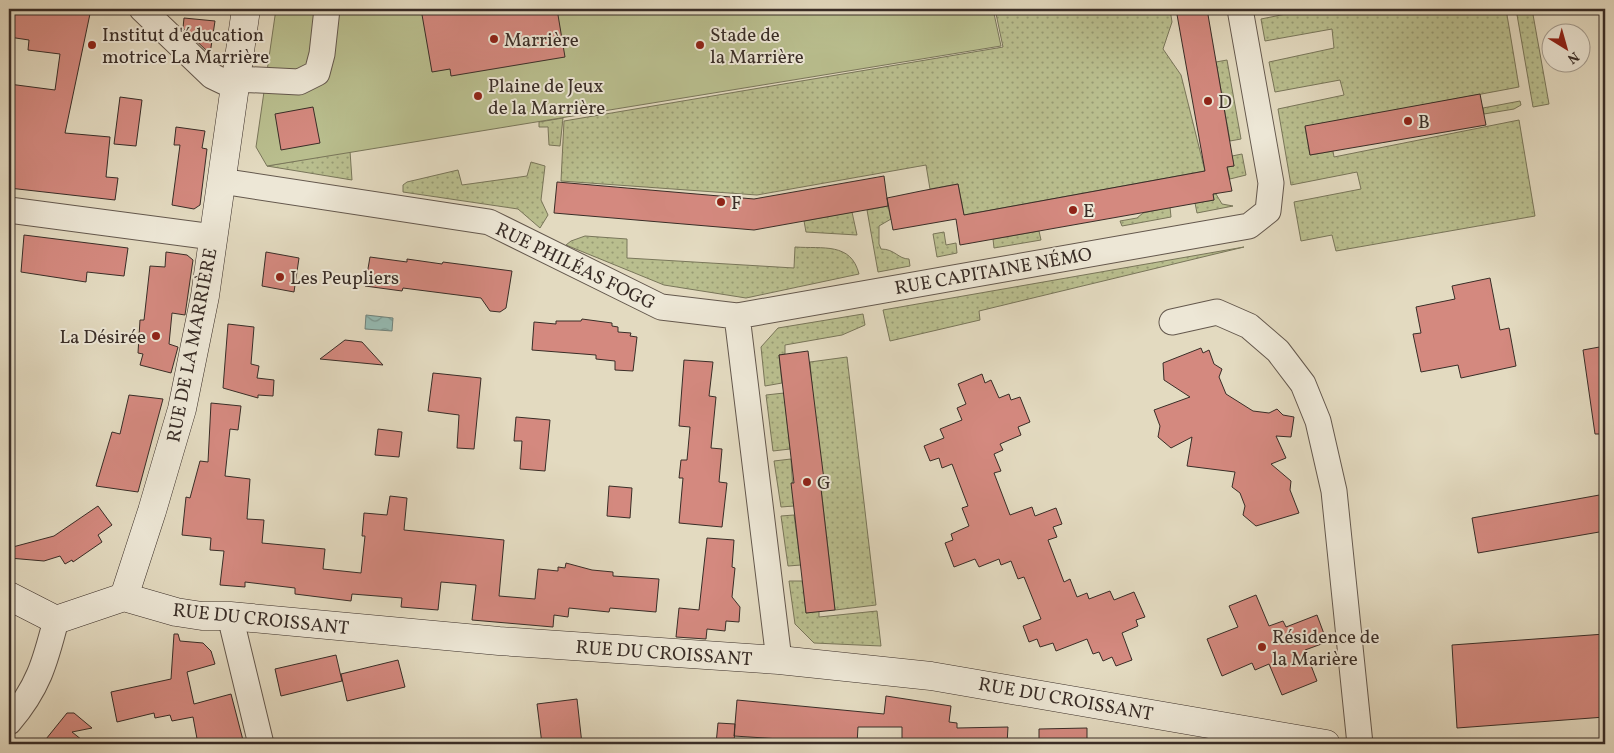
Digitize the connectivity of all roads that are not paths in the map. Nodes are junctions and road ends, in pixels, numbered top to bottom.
1 (142, 9) edge
2 (246, 9) edge
3 (327, 9) edge
4 (1240, 9) edge
5 (235, 83) junction
6 (221, 181) junction
7 (9, 210) edge
8 (213, 237) junction
9 (738, 316) junction
10 (1172, 322) dead end
11 (9, 596) edge
12 (124, 598) junction
13 (230, 616) junction
14 (56, 620) junction
15 (779, 660) junction
16 (9, 722) edge
17 (260, 744) edge
18 (1326, 744) edge
19 (1360, 744) edge

1 - 5 street
2 - 5 street, RUE DE LA MARRIÈRE
3 - 5 street
4 - 9 street, RUE CAPITAINE NÉMO
5 - 6 street, RUE DE LA MARRIÈRE
6 - 8 street, RUE DE LA MARRIÈRE
6 - 9 street, RUE PHILÉAS FOGG
7 - 8 street
8 - 12 street, RUE DE LA MARRIÈRE
9 - 15 street
10 - 19 street
11 - 14 street
12 - 13 street, RUE DU CROISSANT
12 - 14 street
13 - 15 street, RUE DU CROISSANT
13 - 17 street
14 - 16 street
15 - 18 street, RUE DU CROISSANT

